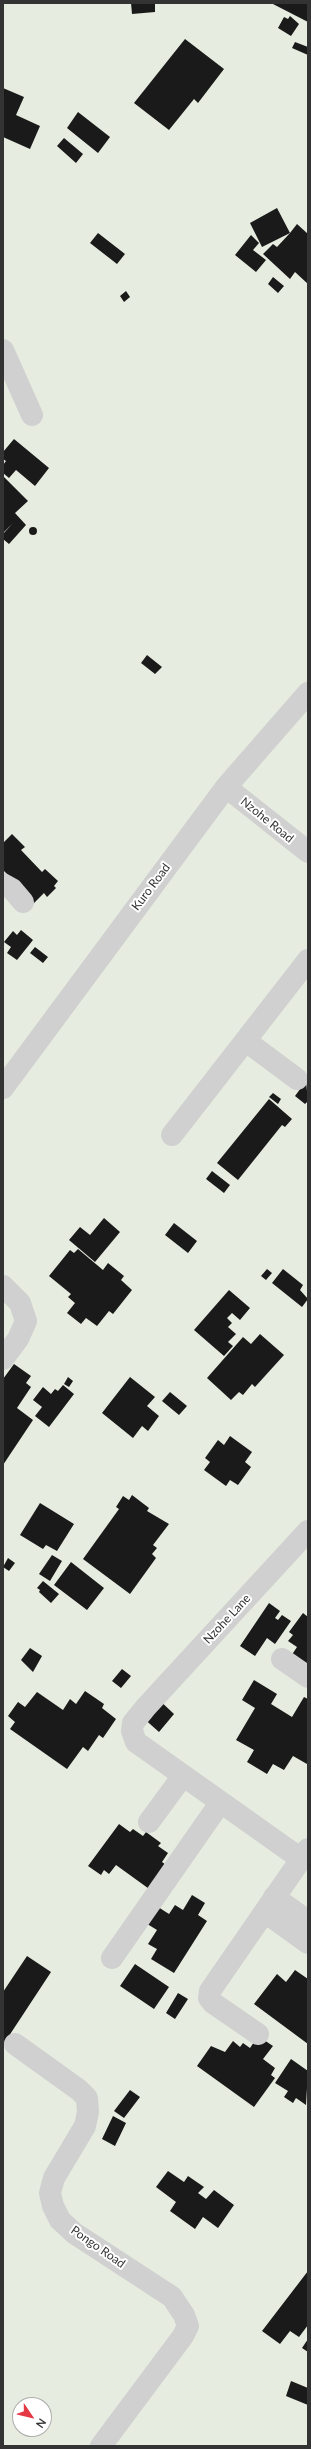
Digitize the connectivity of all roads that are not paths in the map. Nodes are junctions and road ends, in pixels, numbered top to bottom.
1 (3, 350) edge
2 (32, 415) dead end
3 (308, 693) edge
4 (226, 787) junction
5 (308, 852) edge
6 (3, 884) edge
7 (23, 902) dead end
8 (308, 960) edge
9 (246, 1041) junction
10 (297, 1079) dead end
11 (3, 1088) edge
12 (172, 1135) dead end
13 (3, 1286) edge
14 (3, 1359) edge
15 (308, 1531) edge
16 (282, 1659) dead end
17 (308, 1677) edge
18 (182, 1777) junction
19 (220, 1803) junction
20 (150, 1822) dead end
21 (304, 1854) edge
22 (270, 1904) junction
23 (308, 1921) edge
24 (308, 1943) edge
25 (112, 1958) dead end
26 (258, 2034) dead end
27 (15, 2044) dead end
28 (101, 2446) edge

1 - 2 street
3 - 4 street, Kuro Road
4 - 5 street, Nzohe Road
4 - 11 street, Kuro Road
6 - 7 street
8 - 9 street
9 - 10 street
9 - 12 street
13 - 14 street
15 - 18 street, Nzohe Lane
16 - 17 street
18 - 19 street, Nzohe Lane
18 - 20 street
19 - 21 street, Nzohe Lane
19 - 25 street
21 - 22 street
22 - 23 street
22 - 24 street
22 - 26 street
27 - 28 street, Pongo Road

